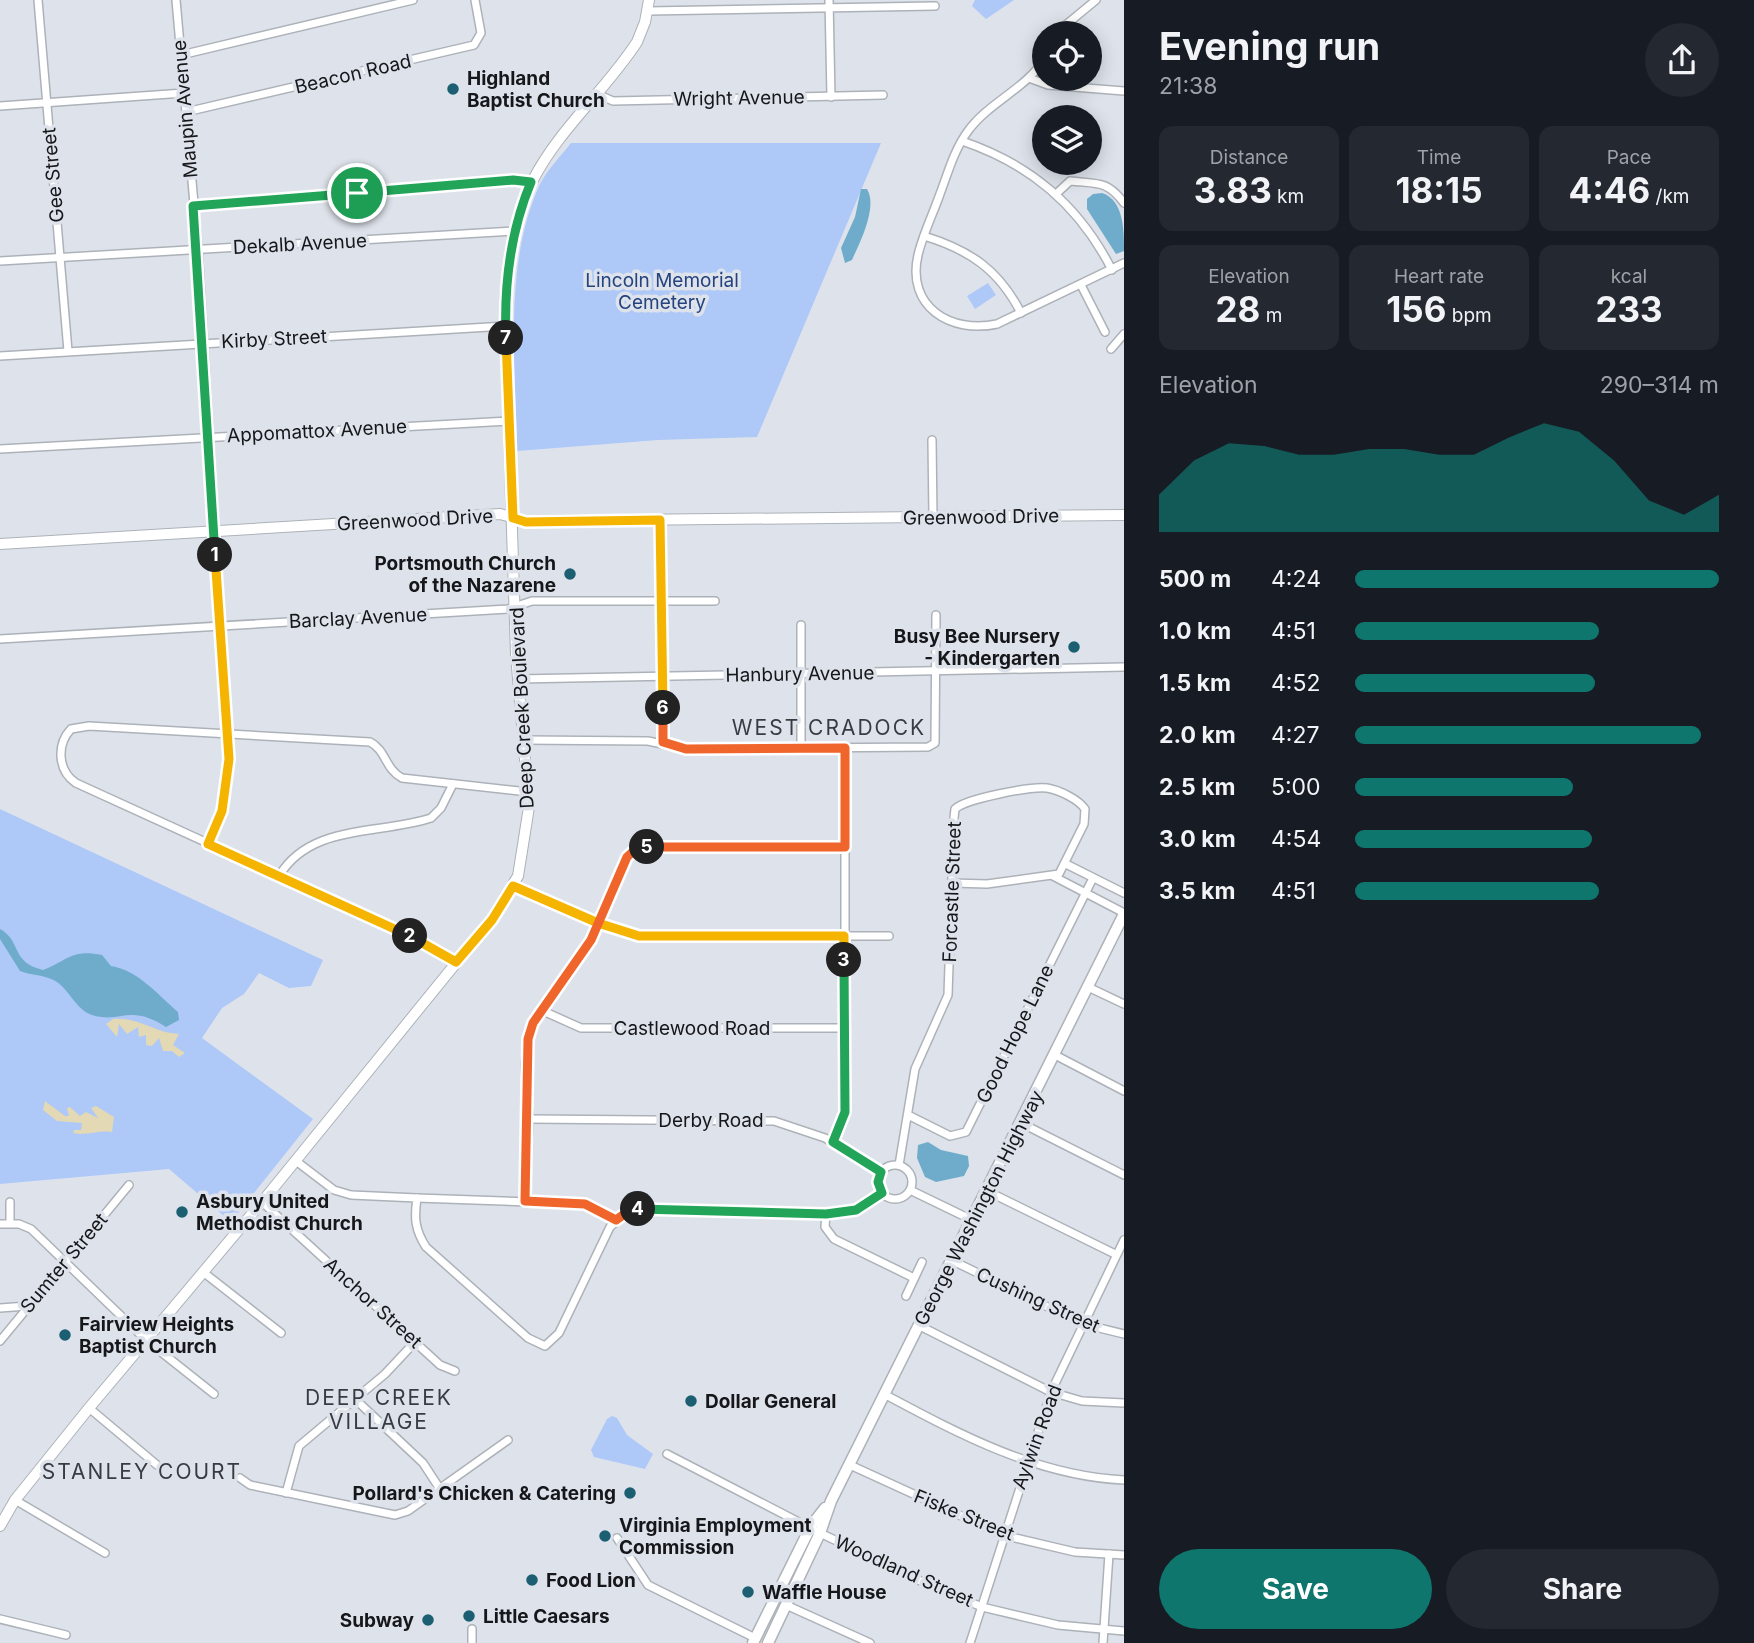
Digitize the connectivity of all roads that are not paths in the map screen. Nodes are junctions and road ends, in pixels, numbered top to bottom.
1 (38, 0) edge
2 (177, 0) edge
3 (414, 0) edge
4 (475, 0) edge
5 (1096, 0) edge
6 (830, 4) edge
7 (649, 6) edge
8 (935, 6) dead end
9 (1071, 21) edge
10 (181, 55) junction
11 (1032, 74) edge
12 (1029, 78) junction
13 (1124, 91) edge
14 (184, 93) junction
15 (597, 94) junction
16 (883, 95) dead end
17 (831, 97) junction
18 (47, 103) junction
19 (0, 106) edge
20 (186, 112) junction
21 (962, 141) junction
22 (531, 182) junction
23 (1056, 194) junction
24 (1124, 203) edge
25 (193, 206) junction
26 (516, 232) junction
27 (925, 236) junction
28 (198, 249) junction
29 (61, 258) junction
30 (0, 261) edge
31 (1124, 264) edge
32 (1112, 270) junction
33 (1081, 285) junction
34 (1021, 313) junction
35 (506, 326) junction
36 (1105, 332) dead end
37 (1124, 334) edge
38 (204, 343) junction
39 (1111, 349) dead end
40 (68, 351) junction
41 (0, 356) edge
42 (509, 421) junction
43 (209, 438) junction
44 (932, 440) dead end
45 (0, 449) edge
46 (1124, 515) edge
47 (933, 517) junction
48 (513, 518) junction
49 (660, 520) junction
50 (214, 532) junction
51 (0, 544) edge
52 (660, 600) junction
53 (716, 601) dead end
54 (516, 606) junction
55 (936, 615) dead end
56 (801, 625) dead end
57 (220, 626) junction
58 (0, 639) edge
59 (1124, 667) edge
60 (934, 671) junction
61 (802, 674) junction
62 (663, 677) junction
63 (518, 679) junction
64 (227, 735) junction
65 (523, 740) junction
66 (663, 742) junction
67 (845, 748) junction
68 (801, 749) junction
69 (453, 784) junction
70 (528, 792) junction
71 (208, 844) junction
72 (845, 847) junction
73 (1066, 864) junction
74 (279, 876) junction
75 (1053, 876) junction
76 (1093, 878) junction
77 (952, 883) junction
78 (513, 886) junction
79 (1085, 893) junction
80 (1124, 893) edge
81 (1124, 914) edge
82 (598, 923) junction
83 (844, 936) junction
84 (890, 936) dead end
85 (456, 962) junction
86 (1088, 987) junction
87 (1124, 1004) edge
88 (543, 1012) junction
89 (844, 1028) junction
90 (1055, 1055) junction
91 (1124, 1091) edge
92 (908, 1115) junction
93 (529, 1119) junction
94 (1021, 1123) junction
95 (833, 1142) junction
96 (296, 1161) junction
97 (899, 1165) junction
98 (881, 1172) junction
99 (1124, 1175) edge
100 (129, 1185) dead end
101 (911, 1190) junction
102 (987, 1191) junction
103 (882, 1193) junction
104 (417, 1198) junction
105 (525, 1201) junction
106 (10, 1202) dead end
107 (262, 1202) junction
108 (826, 1214) junction
109 (616, 1220) junction
110 (972, 1220) junction
111 (10, 1223) junction
112 (0, 1224) edge
113 (1124, 1240) edge
114 (1115, 1254) junction
115 (953, 1261) junction
116 (922, 1262) dead end
117 (67, 1263) junction
118 (203, 1272) junction
119 (914, 1278) junction
120 (906, 1296) dead end
121 (27, 1306) junction
122 (0, 1308) edge
123 (1083, 1324) junction
124 (920, 1326) junction
125 (281, 1333) dead end
126 (1124, 1334) edge
127 (146, 1340) junction
128 (0, 1341) edge
129 (415, 1342) junction
130 (455, 1371) dead end
131 (1051, 1392) junction
132 (214, 1394) dead end
133 (884, 1394) junction
134 (355, 1399) junction
135 (1124, 1403) edge
136 (89, 1408) junction
137 (508, 1440) dead end
138 (667, 1454) dead end
139 (1027, 1461) junction
140 (157, 1465) dead end
141 (850, 1465) junction
142 (240, 1478) dead end
143 (1124, 1480) edge
144 (440, 1489) junction
145 (286, 1493) junction
146 (16, 1500) junction
147 (0, 1526) edge
148 (816, 1530) junction
149 (1003, 1535) junction
150 (617, 1538) dead end
151 (105, 1553) dead end
152 (1109, 1554) junction
153 (1124, 1555) edge
154 (786, 1605) junction
155 (982, 1606) junction
156 (0, 1619) edge
157 (472, 1629) dead end
158 (1104, 1629) junction
159 (1124, 1631) edge
160 (66, 1635) dead end
161 (754, 1641) edge
162 (472, 1643) edge
163 (768, 1643) edge
164 (870, 1643) edge
165 (970, 1643) edge
166 (1103, 1643) edge

1 - 18 street, Gee Street
2 - 10 street, Maupin Avenue
3 - 10 street
4 - 20 street, Beacon Road
5 - 9 street
6 - 7 street
6 - 8 street
6 - 17 street
7 - 15 street, Deep Creek Boulevard
10 - 14 street, Maupin Avenue
11 - 12 street
12 - 13 street
12 - 21 street
14 - 18 street
14 - 20 street, Maupin Avenue
15 - 17 street, Wright Avenue
15 - 22 street, Deep Creek Boulevard
16 - 17 street, Wright Avenue
18 - 19 street
18 - 29 street, Gee Street
20 - 25 street, Maupin Avenue
21 - 23 street
21 - 27 street
22 - 25 street
22 - 26 street, Deep Creek Boulevard
23 - 24 street
23 - 32 street
25 - 28 street, Maupin Avenue
26 - 28 street, Dekalb Avenue
26 - 35 street, Deep Creek Boulevard
27 - 34 street
27 - 34 street
28 - 29 street, Dekalb Avenue
28 - 38 street, Maupin Avenue
29 - 30 street, Dekalb Avenue
29 - 40 street, Gee Street
31 - 32 street
32 - 33 street
33 - 34 street
33 - 36 street
35 - 38 street, Kirby Street
35 - 42 street, Deep Creek Boulevard
37 - 39 street
38 - 40 street, Kirby Street
38 - 43 street, Maupin Avenue
40 - 41 street, Kirby Street
42 - 43 street, Appomattox Avenue
42 - 48 street, Deep Creek Boulevard
43 - 45 street, Appomattox Avenue
43 - 50 street, Maupin Avenue
44 - 47 street
46 - 47 street, Greenwood Drive
47 - 49 street, Greenwood Drive
48 - 49 street, Greenwood Drive
48 - 50 street, Greenwood Drive
48 - 54 street, Deep Creek Boulevard
49 - 52 street
50 - 51 street, Greenwood Drive
50 - 57 street, Maupin Avenue
52 - 53 street, Barclay Avenue
52 - 54 street, Barclay Avenue
52 - 62 street
54 - 57 street, Barclay Avenue
54 - 63 street, Deep Creek Boulevard
55 - 60 street
56 - 61 street
57 - 58 street, Barclay Avenue
57 - 64 street, Maupin Avenue
59 - 60 street, Hanbury Avenue
60 - 61 street, Hanbury Avenue
60 - 67 street
61 - 62 street, Hanbury Avenue
61 - 68 street
62 - 63 street, Hanbury Avenue
62 - 66 street
63 - 65 street, Deep Creek Boulevard
64 - 69 street
64 - 71 street, Maupin Avenue
64 - 71 street
65 - 66 street
65 - 70 street, Deep Creek Boulevard
66 - 68 street
67 - 68 street
67 - 72 street
69 - 70 street
69 - 74 street
70 - 78 street, Deep Creek Boulevard
71 - 74 street
72 - 82 street
72 - 83 street
73 - 75 street
73 - 76 street
73 - 77 street, Forcastle Street
74 - 85 street
75 - 77 street
75 - 79 street
76 - 79 street, Good Hope Lane
76 - 80 street
77 - 92 street, Forcastle Street
78 - 82 street
78 - 85 street, Deep Creek Boulevard
79 - 81 street
79 - 92 street, Good Hope Lane
81 - 86 main road, George Washington Highway
82 - 83 street
82 - 88 street
83 - 84 street
83 - 89 street
85 - 96 street, Deep Creek Boulevard
86 - 87 street
86 - 90 main road, George Washington Highway
88 - 89 street, Castlewood Road
88 - 93 street
89 - 95 street
90 - 91 street
90 - 94 main road, George Washington Highway
92 - 97 street, Forcastle Street
93 - 95 street, Derby Road
93 - 105 street
94 - 99 street
94 - 102 main road, George Washington Highway
95 - 98 street, Derby Road
96 - 104 street
96 - 107 street, Deep Creek Boulevard
97 - 98 street
97 - 101 street
98 - 103 street
100 - 117 street, Sumter Street
101 - 103 street
101 - 110 street
102 - 110 main road, George Washington Highway
102 - 114 street
103 - 108 street
104 - 105 street
104 - 109 street
105 - 109 street
106 - 111 street
107 - 118 street, Deep Creek Boulevard
107 - 129 street, Anchor Street
108 - 109 street
108 - 119 street
110 - 115 main road, George Washington Highway
111 - 112 street
111 - 117 street
113 - 114 street, Aylwin Road
114 - 123 street, Aylwin Road
115 - 123 street, Cushing Street
115 - 124 main road, George Washington Highway
116 - 119 street
117 - 121 street, Sumter Street
117 - 127 street
118 - 125 street
118 - 127 street, Deep Creek Boulevard
119 - 120 street
121 - 122 street
121 - 128 street, Sumter Street
123 - 126 street, Cushing Street
123 - 131 street, Aylwin Road
124 - 131 street
124 - 133 main road, George Washington Highway
127 - 132 street
127 - 136 street, Deep Creek Boulevard
129 - 130 street, Anchor Street
129 - 134 street
131 - 135 street
131 - 139 street, Aylwin Road
133 - 139 street
133 - 141 main road, George Washington Highway
134 - 144 street
134 - 145 street
136 - 140 street
136 - 146 street, Deep Creek Boulevard
137 - 144 street
138 - 148 street, Woodland Street
139 - 143 street
139 - 149 street, Aylwin Road
141 - 148 main road, George Washington Highway
141 - 149 street, Fiske Street
142 - 145 street
144 - 145 street
146 - 147 street, Deep Creek Boulevard
146 - 151 street
148 - 154 main road, George Washington Highway
148 - 155 street, Woodland Street
148 - 161 main road, George Washington Highway
149 - 152 street, Fiske Street
149 - 155 street, Aylwin Road
150 - 161 street
152 - 153 street, Fiske Street
152 - 158 street
154 - 163 main road, George Washington Highway
154 - 164 street
155 - 158 street, Woodland Street
155 - 165 street, Aylwin Road
156 - 160 street
157 - 162 street
158 - 159 street, Woodland Street
158 - 166 street

